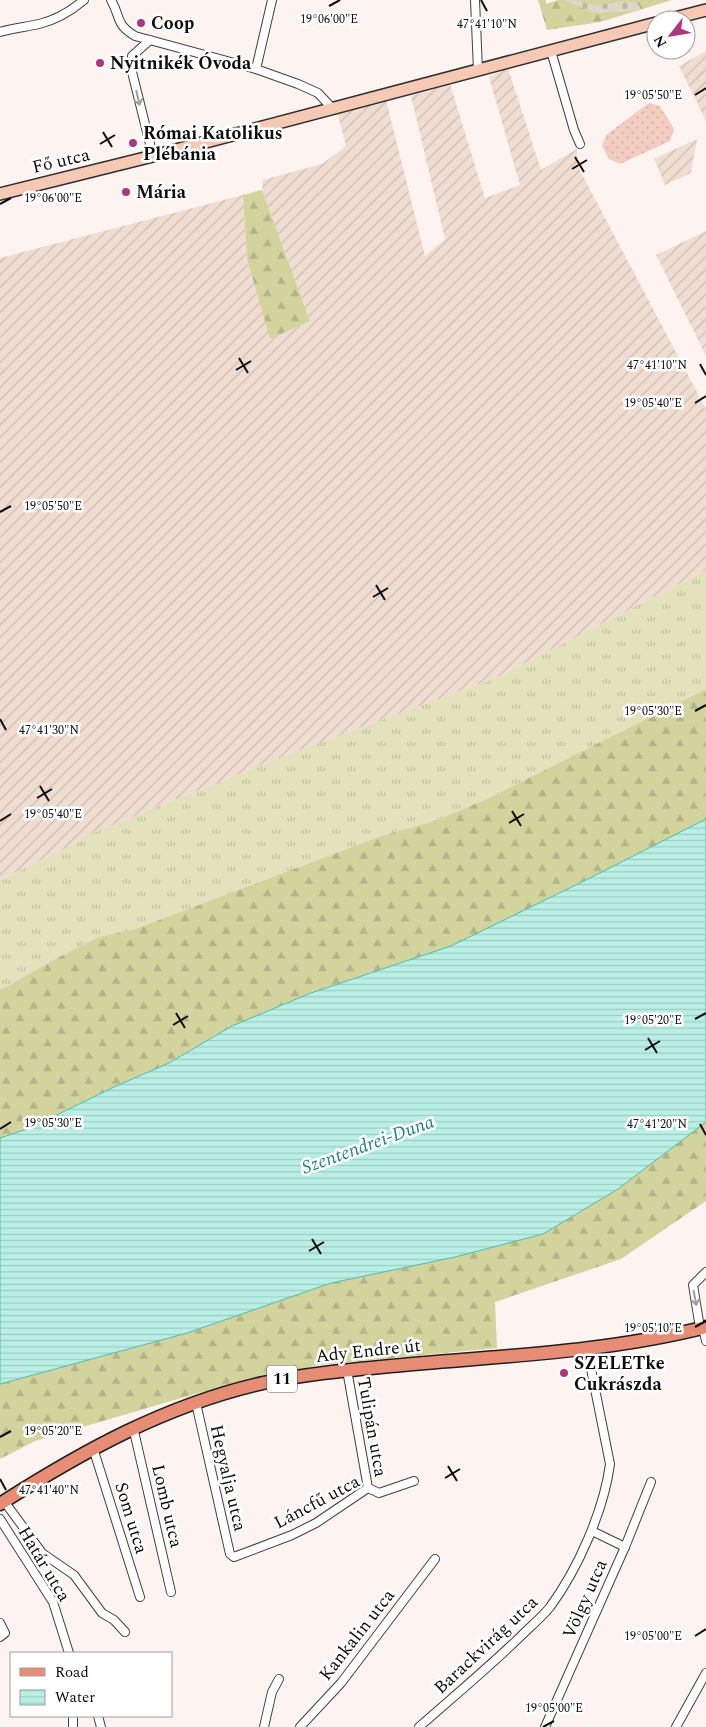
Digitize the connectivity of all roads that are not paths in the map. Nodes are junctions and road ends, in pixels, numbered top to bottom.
1 (84, 0) edge
2 (111, 0) edge
3 (272, 0) edge
4 (475, 0) edge
5 (646, 26) edge
6 (0, 32) edge
7 (150, 40) junction
8 (551, 50) junction
9 (256, 69) junction
10 (478, 70) junction
11 (332, 108) junction
12 (580, 144) dead end
13 (153, 156) junction
14 (0, 194) edge
15 (706, 1272) edge
16 (705, 1328) edge
17 (706, 1341) edge
18 (587, 1349) junction
19 (347, 1370) junction
20 (196, 1403) junction
21 (133, 1427) junction
22 (93, 1448) junction
23 (414, 1481) dead end
24 (651, 1482) dead end
25 (368, 1488) junction
26 (1, 1500) edge
27 (0, 1520) edge
28 (592, 1531) junction
29 (625, 1546) junction
30 (234, 1557) joint
31 (434, 1560) dead end
32 (171, 1592) dead end
33 (140, 1596) dead end
34 (0, 1623) edge
35 (125, 1632) dead end
36 (0, 1637) edge
37 (69, 1652) edge
38 (706, 1673) edge
39 (279, 1679) dead end
40 (264, 1727) edge
41 (300, 1727) edge
42 (419, 1727) edge
43 (545, 1727) edge
44 (676, 1727) edge

1 - 6 street
2 - 7 street
3 - 9 street
4 - 10 street
5 - 8 main road, Fő utca
7 - 9 street
7 -> 13 street
8 - 10 main road, Fő utca
8 - 12 street
9 - 11 street
10 - 11 main road, Fő utca
11 - 13 main road, Fő utca
13 - 14 main road, Fő utca
15 -> 16 street
16 - 17 street
16 - 18 main road, Ady Endre út / 11
18 - 19 main road, Ady Endre út / 11
18 - 28 street, Barackvirág utca
19 - 20 main road, Ady Endre út / 11
19 - 25 street, Tulipán utca
20 - 21 main road, Ady Endre út / 11
20 - 30 street, Hegyalja utca
21 - 22 main road, Ady Endre út / 11
21 - 32 street, Lomb utca
22 - 26 main road, Ady Endre út / 11
22 - 33 street, Som utca
23 - 25 street, Láncfű utca
24 - 29 street, Völgy utca
25 - 30 street, Láncfű utca
26 - 35 street
27 - 37 street, Határ utca
28 - 29 street
28 - 42 street, Barackvirág utca
29 - 43 street, Völgy utca
31 - 41 street, Kankalin utca
34 - 36 street
38 - 44 street
39 - 40 street

